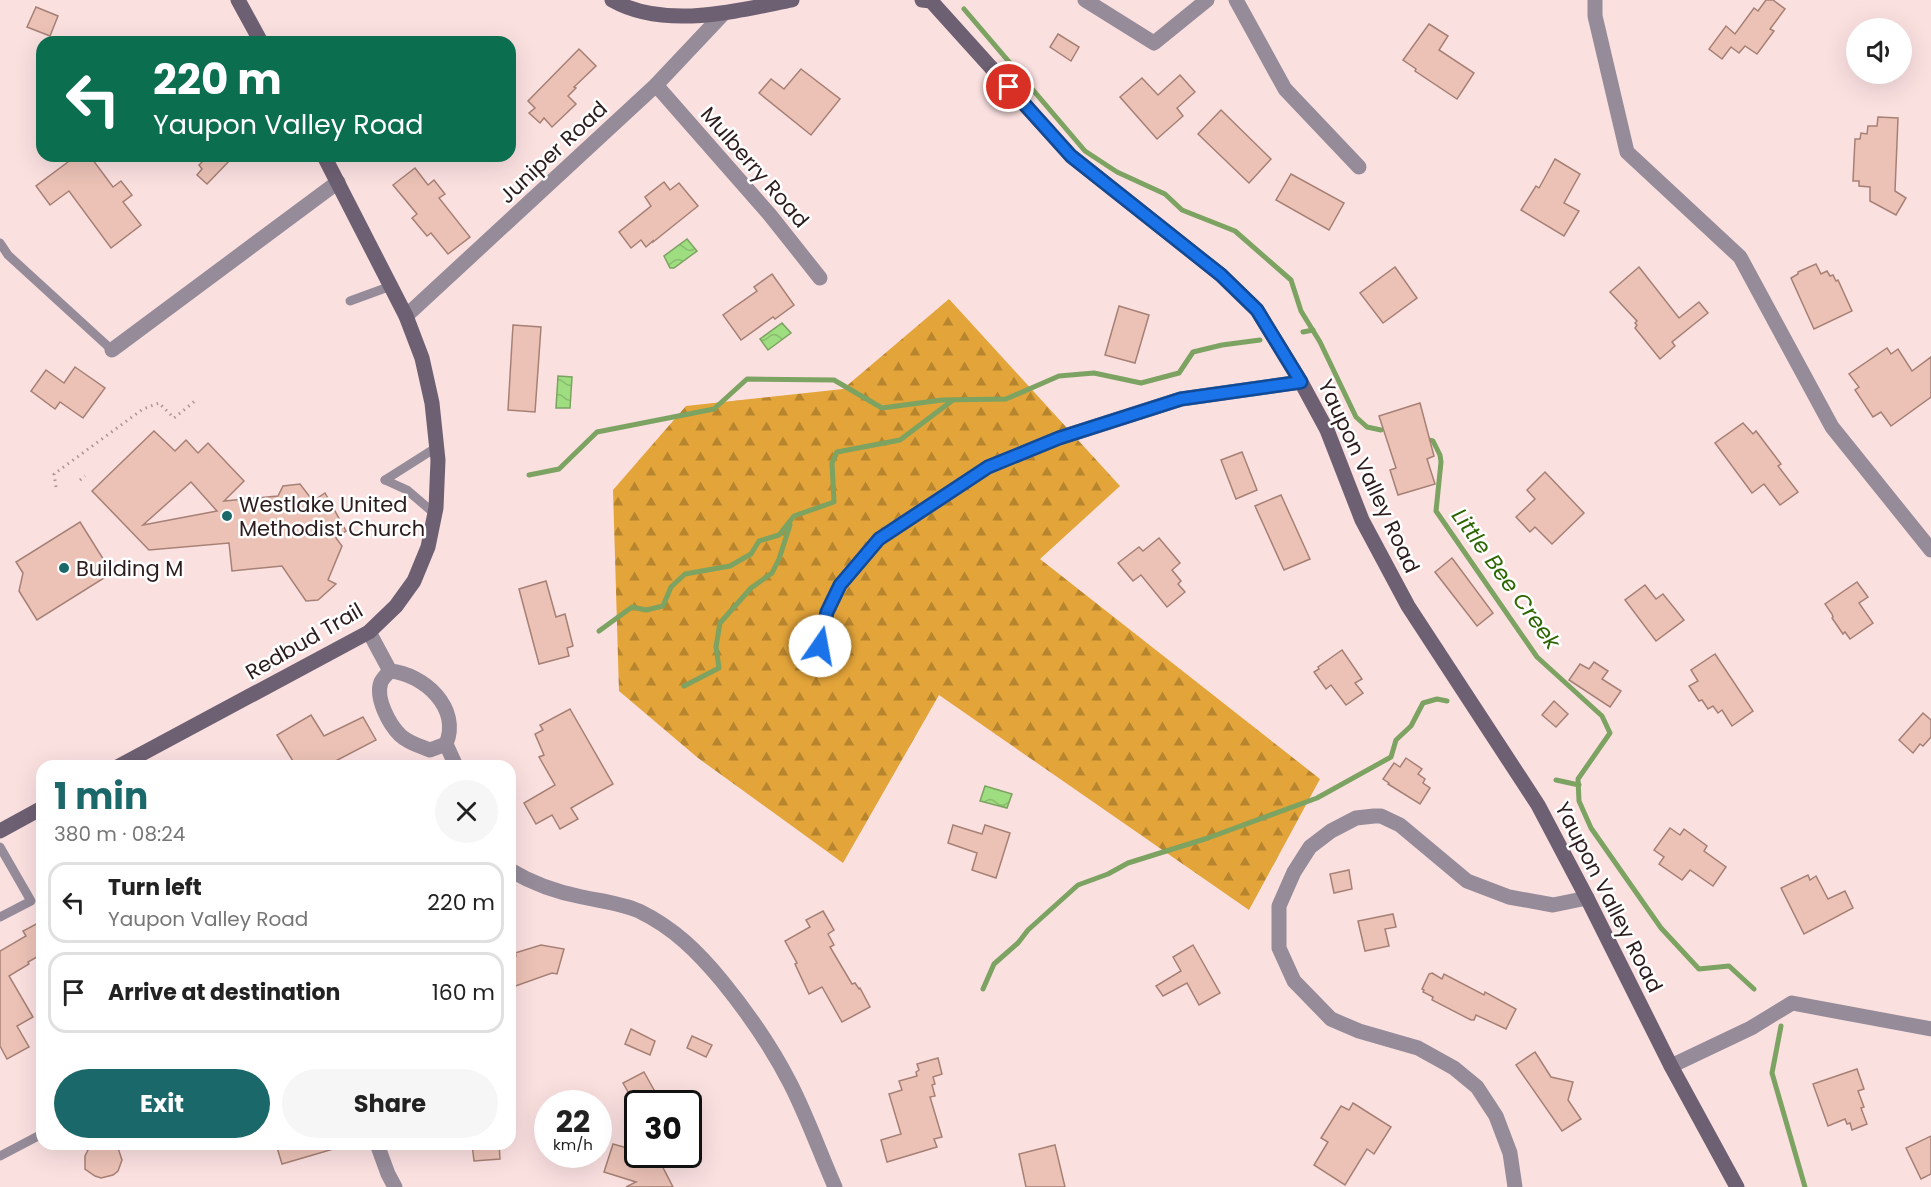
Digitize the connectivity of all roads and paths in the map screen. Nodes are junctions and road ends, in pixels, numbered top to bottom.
1 (238, 0) edge
2 (612, 0) edge
3 (792, 0) edge
4 (931, 0) edge
5 (1085, 0) edge
6 (1207, 0) edge
7 (1236, 0) edge
8 (1595, 0) edge
9 (723, 14) junction
10 (258, 36) edge
11 (656, 85) junction
12 (327, 162) edge
13 (1359, 167) dead end
14 (338, 182) junction
15 (0, 243) edge
16 (820, 278) dead end
17 (391, 286) junction
18 (351, 301) dead end
19 (406, 316) junction
20 (112, 350) joint
21 (1301, 382) junction
22 (195, 401) dead end
23 (437, 447) junction
24 (85, 476) dead end
25 (80, 480) dead end
26 (56, 488) dead end
27 (435, 514) junction
28 (1931, 550) edge
29 (369, 632) junction
30 (820, 646) dead end
31 (390, 671) junction
32 (446, 744) junction
33 (130, 760) edge
34 (453, 760) edge
35 (36, 811) edge
36 (0, 831) edge
37 (0, 847) edge
38 (516, 874) edge
39 (1587, 898) junction
40 (0, 917) edge
41 (1931, 1029) edge
42 (1671, 1066) junction
43 (36, 1137) edge
44 (379, 1150) edge
45 (0, 1156) edge
46 (395, 1187) edge
47 (835, 1187) edge
48 (1515, 1187) edge
49 (1737, 1187) edge

1 - 10 street
2 - 9 street
3 - 9 street
4 - 21 street, Yaupon Valley Road
5 - 6 street
7 - 13 street
8 - 28 street
9 - 11 street, Juniper Road
11 - 16 street, Mulberry Road
11 - 19 street, Juniper Road
12 - 14 street, Redbud Trail
14 - 17 street, Redbud Trail
14 - 20 street
15 - 20 lane
17 - 18 lane
17 - 19 street, Redbud Trail
19 - 23 street, Redbud Trail
21 - 30 street
21 - 39 street, Yaupon Valley Road
22 - 26 path
23 - 27 street, Redbud Trail
23 - 27 lane
24 - 25 path
27 - 29 street, Redbud Trail
29 - 31 street
29 - 33 street, Redbud Trail
31 - 32 street
31 - 32 street
32 - 34 street
35 - 36 street
37 - 40 lane
38 - 47 street
39 - 42 street, Yaupon Valley Road
39 - 48 street
41 - 42 street
42 - 49 street, Yaupon Valley Road
43 - 45 lane
44 - 46 street

